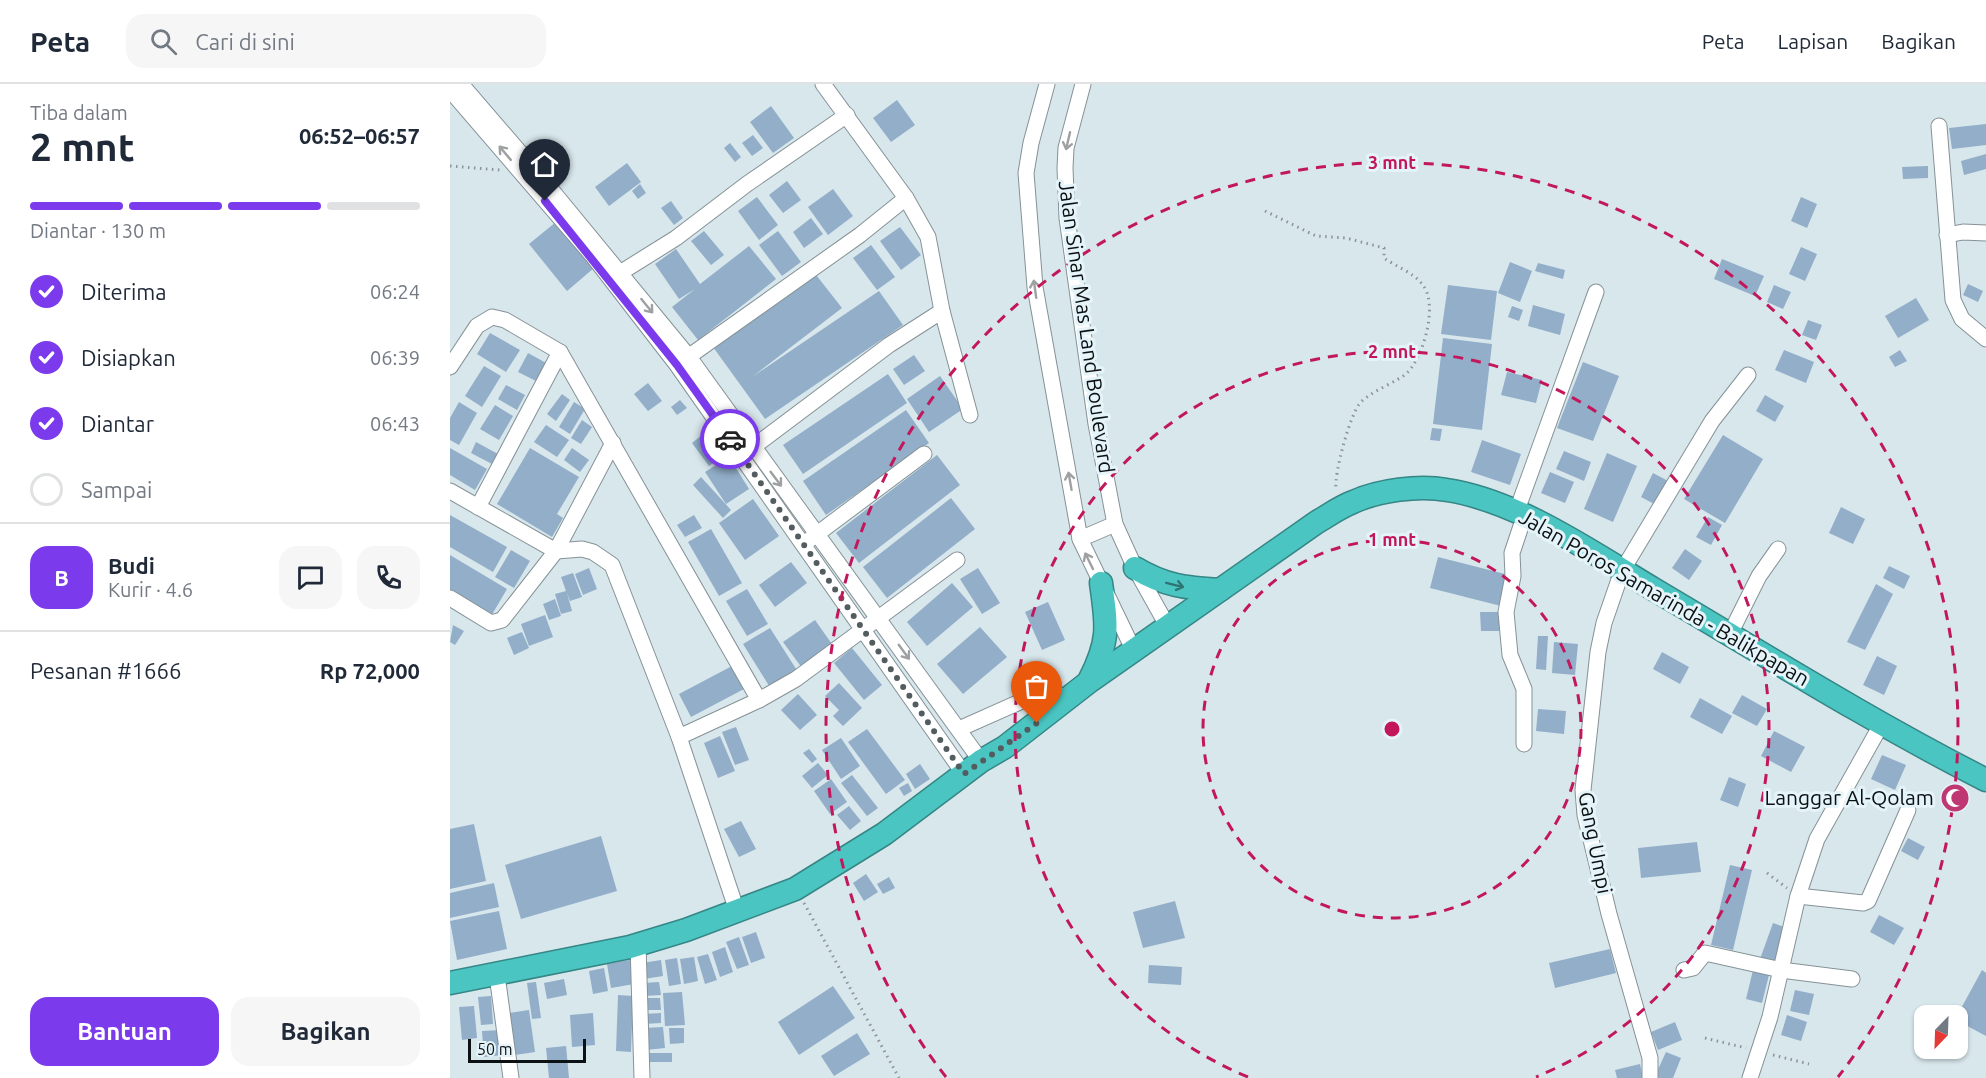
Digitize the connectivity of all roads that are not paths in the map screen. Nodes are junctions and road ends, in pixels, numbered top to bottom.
1 (454, 84) edge
2 (461, 84) edge
3 (823, 84) edge
4 (1047, 84) edge
5 (1083, 84) edge
6 (450, 89) edge
7 (847, 115) junction
8 (1939, 126) dead end
9 (906, 198) junction
10 (1986, 233) edge
11 (1947, 235) junction
12 (615, 277) junction
13 (1596, 292) dead end
14 (942, 311) junction
15 (1986, 339) edge
16 (560, 352) junction
17 (683, 361) junction
18 (450, 367) edge
19 (1748, 375) dead end
20 (970, 415) dead end
21 (613, 443) junction
22 (747, 452) junction
23 (924, 453) dead end
24 (450, 491) edge
25 (478, 507) junction
26 (1520, 515) junction
27 (1115, 524) junction
28 (818, 534) junction
29 (1080, 539) junction
30 (804, 543) junction
31 (1778, 549) dead end
32 (556, 550) junction
33 (957, 560) dead end
34 (1135, 568) junction
35 (1622, 571) junction
36 (1101, 583) junction
37 (1220, 590) junction
38 (450, 598) edge
39 (880, 618) junction
40 (1168, 627) junction
41 (864, 630) junction
42 (1730, 634) junction
43 (1134, 651) junction
44 (1090, 681) junction
45 (1069, 697) junction
46 (759, 700) junction
47 (1881, 725) junction
48 (957, 726) junction
49 (938, 735) junction
50 (679, 737) junction
51 (1524, 744) dead end
52 (973, 767) junction
53 (1986, 780) edge
54 (1908, 810) dead end
55 (1798, 896) junction
56 (737, 911) junction
57 (638, 944) junction
58 (1684, 970) dead end
59 (1781, 970) junction
60 (497, 975) junction
61 (1852, 979) dead end
62 (450, 983) edge
63 (511, 1078) edge
64 (642, 1078) edge
65 (1650, 1078) edge
66 (1750, 1078) edge

1 - 6 street
2 - 12 street
3 - 7 street
29 -> 4 street, Jalan Sinar Mas Land Boulevard
5 -> 27 street, Jalan Sinar Mas Land Boulevard
12 -> 6 street
7 - 9 street
7 - 12 street
8 - 11 street
9 - 14 street
9 - 17 street
10 - 11 street
11 - 15 street
12 - 17 street
13 - 26 street
14 - 20 street
14 - 22 street
16 - 18 street
16 - 21 street
16 - 25 street
17 - 22 street
19 - 35 street, Gang Umpi
21 - 32 street
21 - 46 street
22 -> 28 street
22 - 30 street
23 - 28 street
24 - 25 street
25 - 32 street
26 - 35 highway, Jalan Poros Samarinda - Balikpapan
26 - 37 highway, Jalan Poros Samarinda - Balikpapan
26 - 51 street
27 - 29 street
27 - 34 street, Jalan Sinar Mas Land Boulevard
28 - 30 street
28 - 39 street
36 -> 29 street, Jalan Sinar Mas Land Boulevard
30 - 41 street
31 - 42 street
32 - 38 street
32 - 50 street
33 - 39 street
34 -> 37 highway
34 - 40 street, Jalan Sinar Mas Land Boulevard
35 - 42 highway, Jalan Poros Samarinda - Balikpapan
35 - 65 street, Gang Umpi
36 - 43 street, Jalan Sinar Mas Land Boulevard
36 - 44 highway
37 - 40 highway, Jalan Poros Samarinda - Balikpapan
39 - 41 street
39 -> 48 street
40 - 43 highway, Jalan Poros Samarinda - Balikpapan
41 - 46 street
41 - 49 street
42 - 47 highway, Jalan Poros Samarinda - Balikpapan
43 - 44 highway, Jalan Poros Samarinda - Balikpapan
44 - 45 highway, Jalan Poros Samarinda - Balikpapan
45 - 48 street
45 - 52 highway, Jalan Poros Samarinda - Balikpapan
46 - 50 street
47 - 53 highway, Jalan Poros Samarinda - Balikpapan
47 - 55 street
48 - 49 street
48 - 52 street
49 - 52 street
50 - 56 street
52 - 56 highway, Jalan Poros Samarinda - Balikpapan
54 - 55 street
55 - 59 street
56 - 57 highway, Jalan Poros Samarinda - Balikpapan
57 - 60 highway, Jalan Poros Samarinda - Balikpapan
57 - 64 street
58 - 59 street
59 - 61 street
59 - 66 street
60 - 62 highway, Jalan Poros Samarinda - Balikpapan
60 - 63 street

